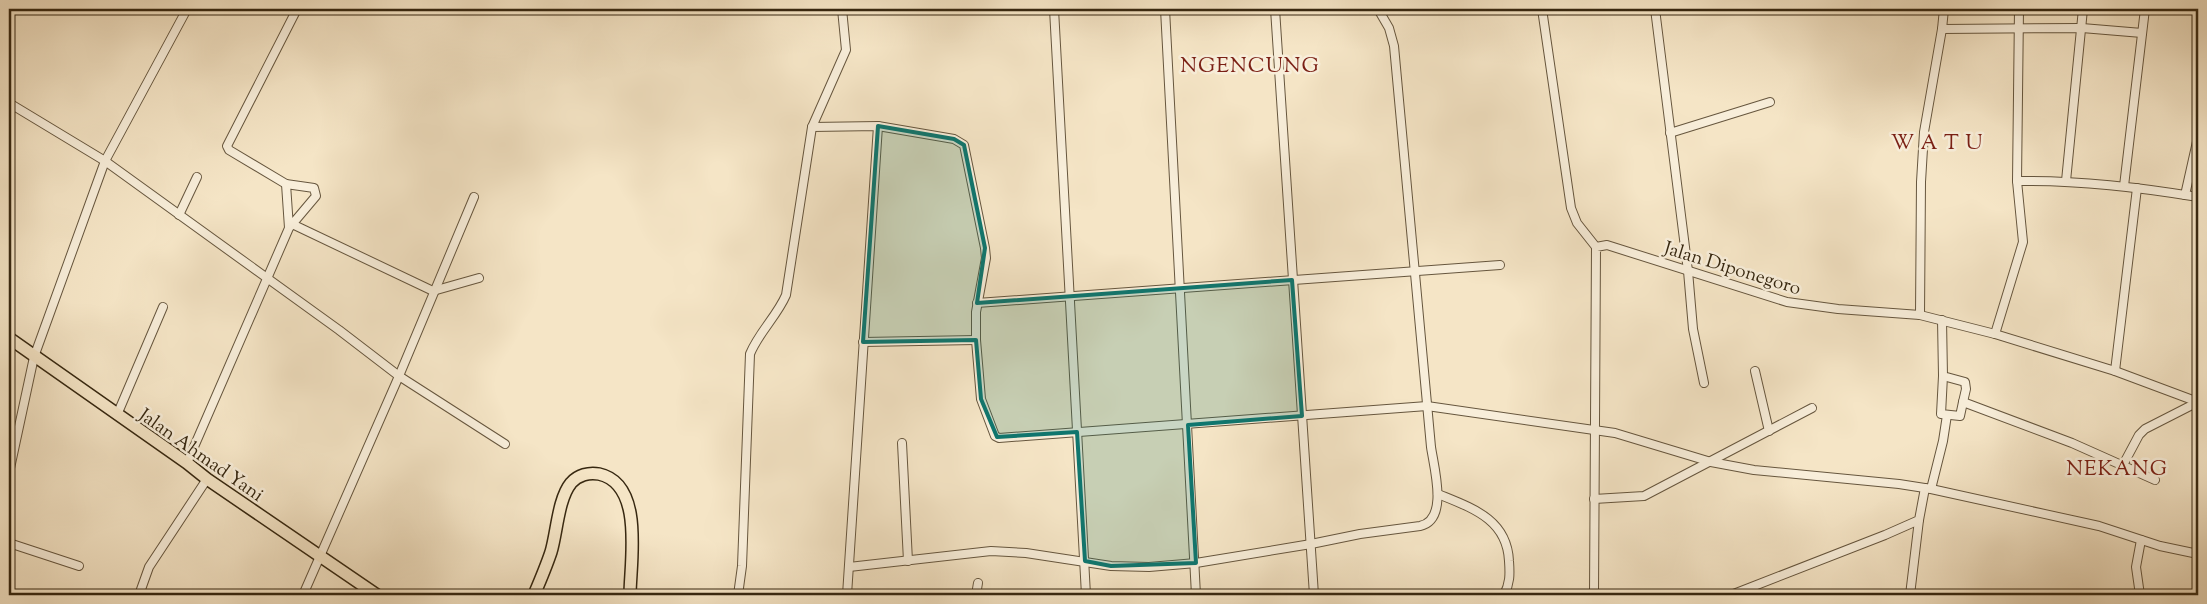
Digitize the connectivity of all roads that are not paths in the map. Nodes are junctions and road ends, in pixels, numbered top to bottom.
1 (187, 9) edge
2 (297, 9) edge
3 (842, 9) edge
4 (1054, 9) edge
5 (1165, 9) edge
6 (1275, 9) edge
7 (1378, 9) edge
8 (1542, 9) edge
9 (1655, 9) edge
10 (1944, 9) edge
11 (2019, 9) edge
12 (2083, 9) edge
13 (2145, 9) edge
14 (2019, 28) junction
15 (2082, 28) junction
16 (1942, 29) junction
17 (2142, 33) junction
18 (1770, 102) dead end
19 (9, 103) edge
20 (878, 126) junction
21 (812, 127) junction
22 (1670, 133) junction
23 (2198, 137) edge
24 (105, 161) junction
25 (197, 177) dead end
26 (2017, 181) junction
27 (2066, 181) junction
28 (286, 184) junction
29 (2124, 186) junction
30 (2137, 188) junction
31 (2185, 195) junction
32 (474, 197) dead end
33 (2198, 197) edge
34 (179, 215) junction
35 (290, 226) junction
36 (1596, 247) junction
37 (1500, 266) dead end
38 (1688, 271) junction
39 (1414, 272) junction
40 (479, 278) dead end
41 (268, 279) junction
42 (1292, 280) junction
43 (1179, 289) junction
44 (433, 291) junction
45 (1071, 295) junction
46 (977, 303) junction
47 (163, 307) dead end
48 (1920, 315) junction
49 (1942, 320) junction
50 (1995, 334) junction
51 (9, 338) edge
52 (976, 340) junction
53 (863, 342) junction
54 (34, 358) junction
55 (1755, 371) dead end
56 (2115, 371) junction
57 (399, 376) junction
58 (1943, 376) junction
59 (1704, 384) dead end
60 (1963, 402) junction
61 (2197, 402) edge
62 (1427, 406) junction
63 (1812, 408) dead end
64 (1947, 415) junction
65 (117, 416) junction
66 (1302, 416) junction
67 (1188, 425) junction
68 (1595, 430) junction
69 (1770, 431) junction
70 (1077, 432) junction
71 (902, 443) dead end
72 (505, 444) dead end
73 (11, 452) edge
74 (1711, 462) junction
75 (186, 463) junction
76 (2123, 465) junction
77 (9, 473) edge
78 (207, 479) junction
79 (2155, 480) dead end
80 (1928, 489) junction
81 (1438, 494) junction
82 (1594, 499) junction
83 (1919, 520) junction
84 (2141, 540) junction
85 (9, 543) edge
86 (1311, 544) junction
87 (2198, 554) edge
88 (319, 557) junction
89 (908, 561) junction
90 (1085, 561) junction
91 (1196, 563) junction
92 (79, 566) dead end
93 (849, 567) junction
94 (978, 583) dead end
95 (139, 595) edge
96 (303, 595) edge
97 (377, 595) edge
98 (534, 595) edge
99 (630, 595) edge
100 (738, 595) edge
101 (846, 595) edge
102 (976, 595) edge
103 (1086, 595) edge
104 (1196, 595) edge
105 (1314, 595) edge
106 (1504, 595) edge
107 (1594, 595) edge
108 (1731, 595) edge
109 (1910, 595) edge
110 (2140, 595) edge

1 - 24 street
2 - 28 street
3 - 21 street
4 - 45 street
5 - 43 street
6 - 42 street
7 - 39 street
8 - 36 street
9 - 22 street
10 - 16 street
11 - 14 street
12 - 15 street
13 - 17 street
14 - 15 street
14 - 16 street
14 - 26 street
15 - 17 street
15 - 27 street
16 - 48 street
17 - 29 street
18 - 22 street
19 - 24 street
20 - 21 street
20 - 46 street
20 - 53 street
21 - 100 street
22 - 38 street
23 - 31 street
24 - 34 street
24 - 54 street
25 - 34 street
26 - 27 street
26 - 50 street
27 - 29 street
28 - 35 street
28 - 35 street
29 - 30 street
30 - 31 street
30 - 56 street
31 - 33 street
32 - 44 street
34 - 41 street
35 - 41 street
35 - 44 street
36 - 38 street, Jalan Diponegoro
36 - 68 street
37 - 39 street
38 - 48 street, Jalan Diponegoro
38 - 59 street
39 - 42 street
39 - 62 street
40 - 44 street
41 - 57 street
41 - 75 street
42 - 43 street
42 - 66 street
43 - 45 street
43 - 67 street
44 - 57 street
45 - 46 street
45 - 70 street
46 - 52 street
47 - 65 street
48 - 49 street, Jalan Diponegoro
49 - 50 street, Jalan Diponegoro
49 - 58 street
50 - 56 street, Jalan Diponegoro
51 - 54 highway, Jalan Ahmad Yani
52 - 53 street
52 - 70 street
53 - 93 street
54 - 65 highway, Jalan Ahmad Yani
54 - 73 street
55 - 69 street
56 - 61 street, Jalan Diponegoro
57 - 72 street
57 - 88 street
58 - 60 street
58 - 64 street
60 - 64 street
60 - 76 street
61 - 76 street
62 - 66 street
62 - 68 street
62 - 81 street
63 - 69 street
64 - 80 street
65 - 75 highway, Jalan Ahmad Yani
66 - 67 street
66 - 86 street
67 - 70 street
67 - 91 street
68 - 74 street
68 - 82 street
69 - 74 street
70 - 90 street
71 - 89 street
73 - 77 street
74 - 80 street
74 - 82 street
75 - 78 highway, Jalan Ahmad Yani
76 - 79 street
78 - 88 highway, Jalan Ahmad Yani
78 - 95 street
80 - 83 street
80 - 84 street
81 - 86 street
81 - 106 street
82 - 107 street
83 - 108 street
83 - 109 street
84 - 87 street
84 - 110 street
85 - 92 street
86 - 91 street
86 - 105 street
88 - 96 street
88 - 97 highway, Jalan Ahmad Yani
89 - 90 street
89 - 93 street
90 - 91 street
90 - 103 street
91 - 104 street
93 - 101 street
94 - 102 street
98 - 99 highway

